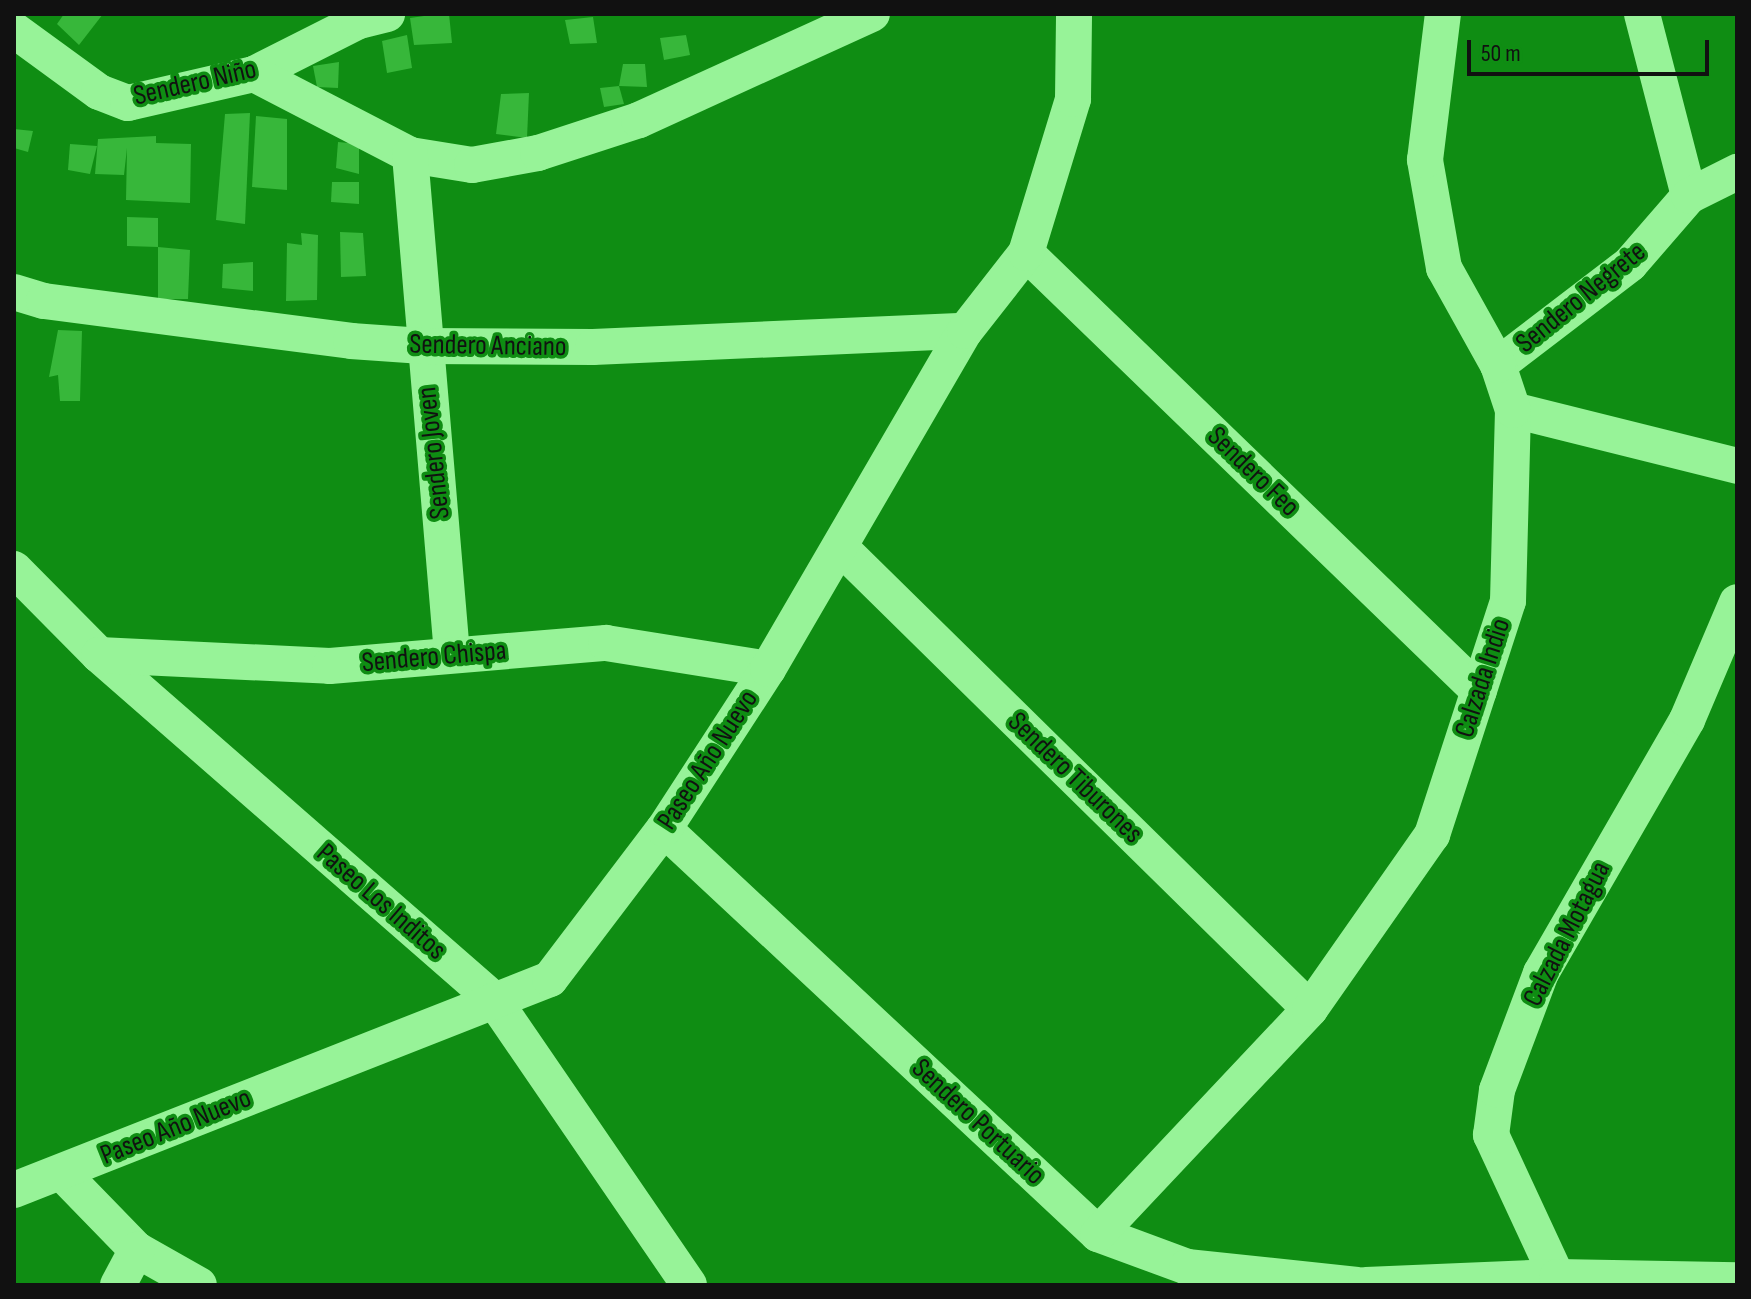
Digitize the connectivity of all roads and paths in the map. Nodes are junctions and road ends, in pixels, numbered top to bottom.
1 (387, 14) edge
2 (872, 14) edge
3 (1074, 14) edge
4 (1443, 14) edge
5 (1642, 14) edge
6 (14, 30) edge
7 (254, 74) junction
8 (410, 155) junction
9 (1737, 172) edge
10 (1689, 196) junction
11 (1026, 253) junction
12 (14, 292) edge
13 (965, 331) junction
14 (423, 346) junction
15 (1498, 365) junction
16 (1513, 410) junction
17 (1737, 466) edge
18 (840, 547) junction
19 (14, 569) edge
20 (1737, 602) edge
21 (452, 654) junction
22 (99, 655) junction
23 (768, 669) junction
24 (1479, 691) junction
25 (664, 829) junction
26 (494, 1000) junction
27 (1310, 1009) junction
28 (62, 1173) junction
29 (14, 1190) edge
30 (1098, 1234) junction
31 (137, 1250) junction
32 (1557, 1277) junction
33 (1737, 1282) edge
34 (683, 1283) edge
35 (118, 1285) edge
36 (199, 1285) edge
37 (1357, 1285) edge
38 (1366, 1285) edge

1 - 7 street, Sendero Niño
2 - 8 street
3 - 11 street, Paseo Año Nuevo
4 - 15 street, Calzada Indio
5 - 10 street
6 - 7 street, Sendero Niño
7 - 8 street
8 - 14 street, Sendero Joven
9 - 10 street, Sendero Negrete
10 - 15 street, Sendero Negrete
11 - 13 street, Paseo Año Nuevo
11 - 24 street, Sendero Feo
12 - 14 street, Sendero Anciano
13 - 14 street, Sendero Anciano
13 - 18 street, Paseo Año Nuevo
14 - 21 street, Sendero Joven
15 - 16 street, Calzada Indio
16 - 17 street
16 - 24 street, Calzada Indio
18 - 23 street, Paseo Año Nuevo
18 - 27 street, Sendero Tiburones
19 - 22 street, Paseo Los Inditos
20 - 32 street, Calzada Motagua
21 - 22 street, Sendero Chispa
21 - 23 street, Sendero Chispa
22 - 26 street, Paseo Los Inditos
23 - 25 street, Paseo Año Nuevo
24 - 27 street, Calzada Indio
25 - 26 street, Paseo Año Nuevo
25 - 30 street, Sendero Portuario
26 - 28 street, Paseo Año Nuevo
26 - 34 street, Paseo Los Inditos
27 - 30 street, Calzada Indio
28 - 29 street, Paseo Año Nuevo
28 - 31 street
30 - 37 street, Sendero Portuario
31 - 35 street
31 - 36 street
32 - 33 street
32 - 38 street

